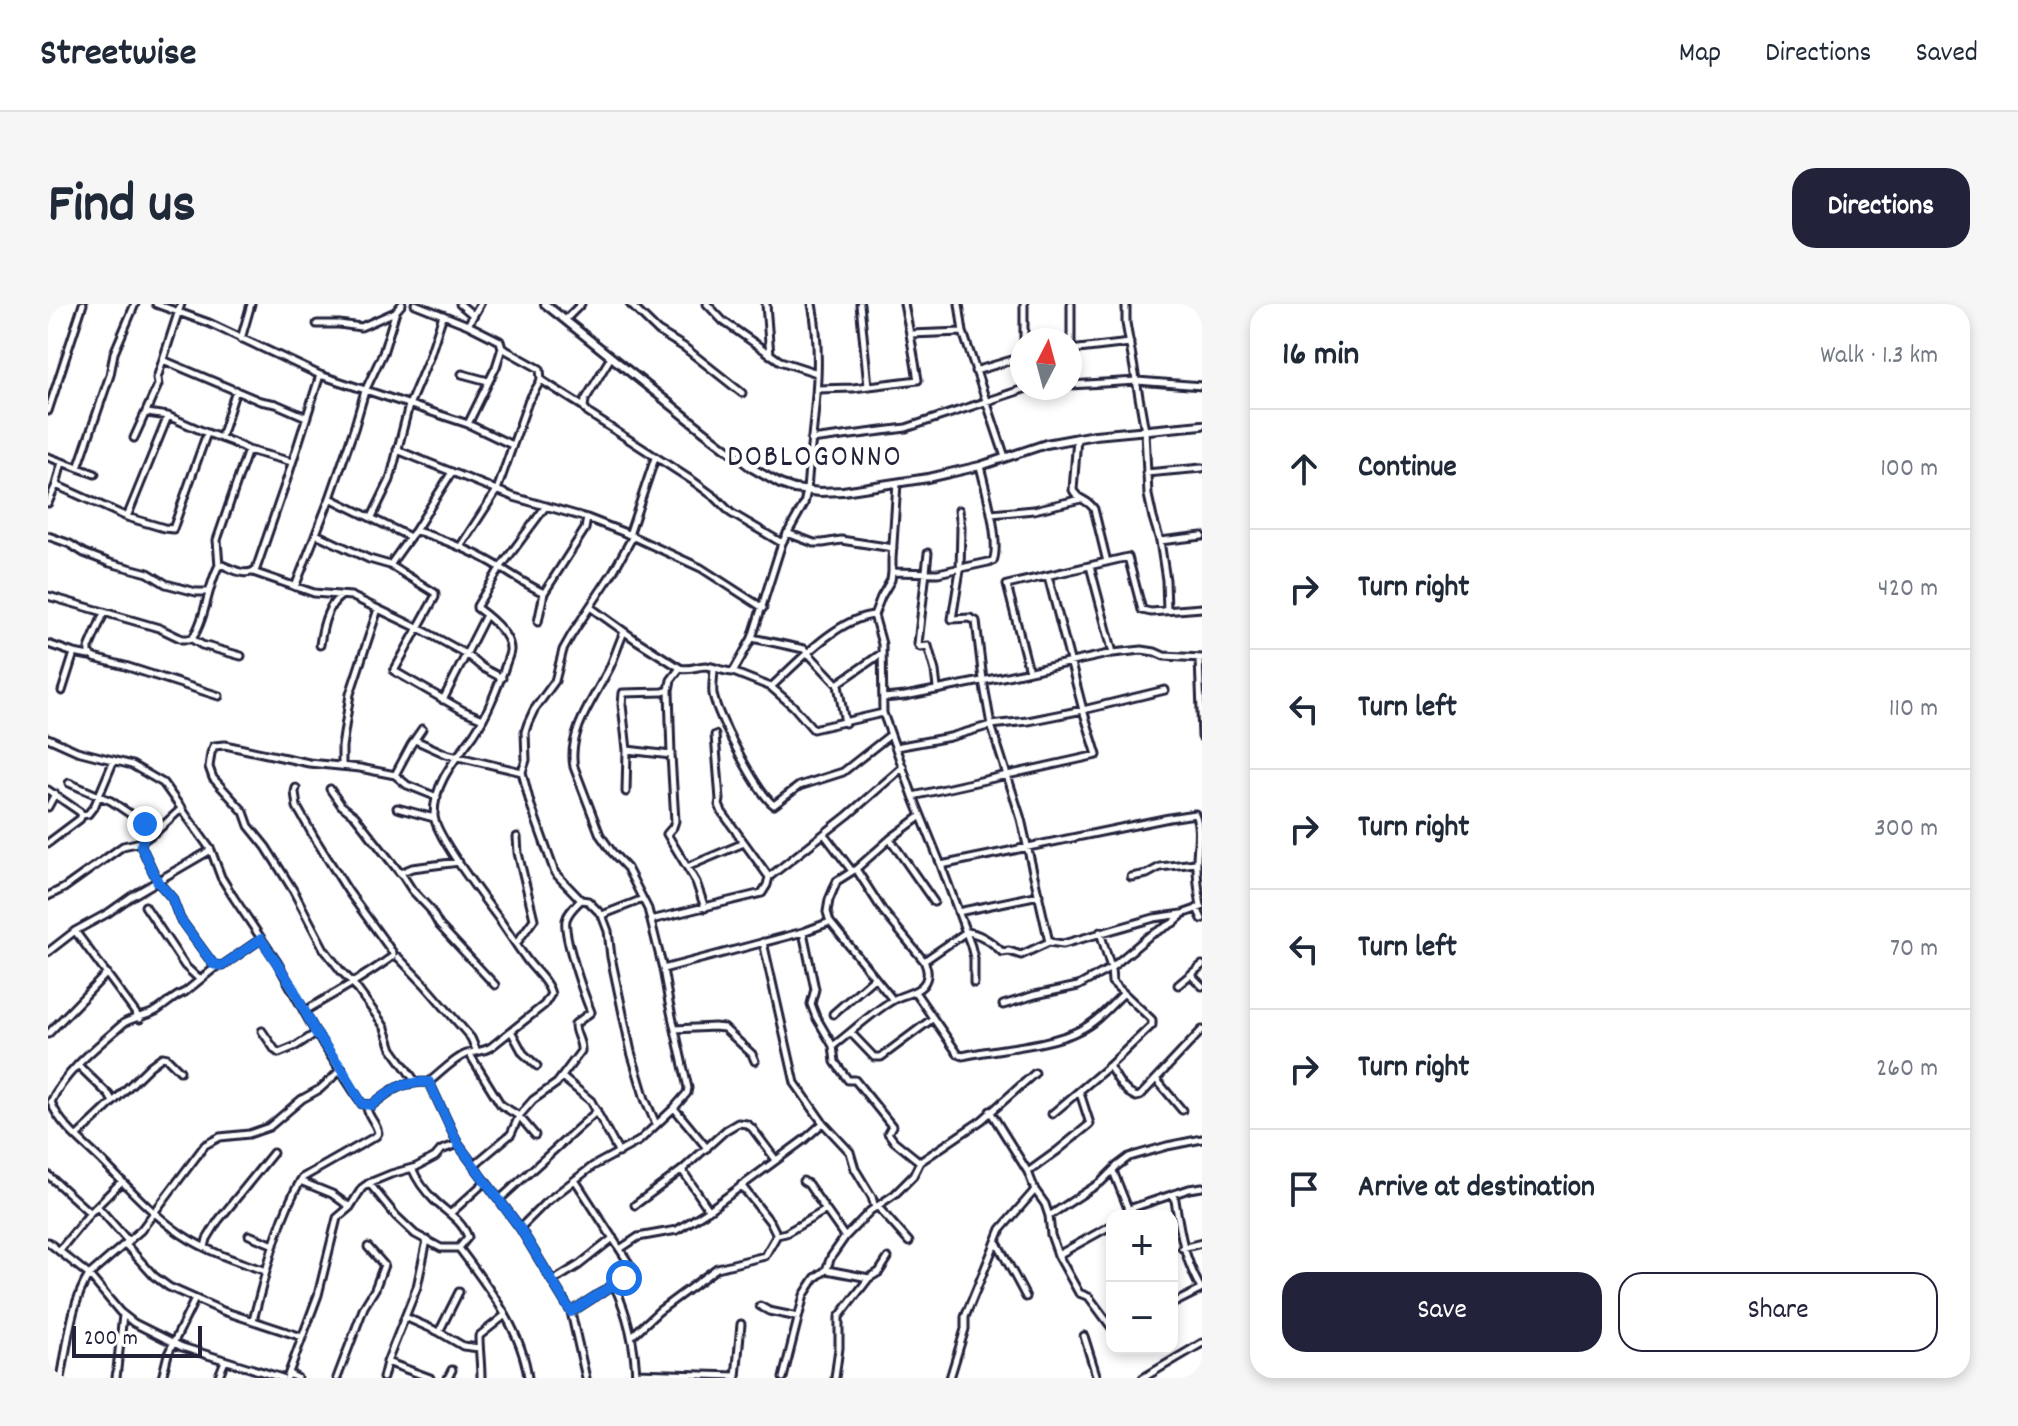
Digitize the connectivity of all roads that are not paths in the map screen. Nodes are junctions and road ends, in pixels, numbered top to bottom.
1 (83, 304) edge
2 (135, 304) edge
3 (156, 304) edge
4 (251, 304) edge
5 (402, 304) edge
6 (416, 304) edge
7 (460, 304) edge
8 (480, 304) edge
9 (545, 304) edge
10 (581, 304) edge
11 (630, 304) edge
12 (707, 304) edge
13 (716, 304) edge
14 (766, 304) edge
15 (812, 304) edge
16 (860, 304) edge
17 (904, 304) edge
18 (959, 304) edge
19 (1024, 304) edge
20 (1071, 304) edge
21 (1126, 304) edge
22 (180, 308) edge
23 (396, 311) junction
24 (716, 312) junction
25 (443, 315) junction
26 (473, 315) junction
27 (565, 320) junction
28 (317, 324) dead end
29 (468, 325) junction
30 (1024, 328) edge
31 (1071, 328) edge
32 (963, 332) junction
33 (910, 334) junction
34 (241, 339) junction
35 (1130, 343) junction
36 (502, 348) junction
37 (1082, 349) edge
38 (770, 355) junction
39 (611, 356) junction
40 (163, 360) junction
41 (1010, 361) edge
42 (975, 371) junction
43 (817, 373) junction
44 (462, 374) dead end
45 (320, 375) junction
46 (541, 380) junction
47 (488, 381) junction
48 (1137, 381) junction
49 (1082, 384) edge
50 (868, 386) junction
51 (1202, 386) edge
52 (817, 389) junction
53 (236, 390) junction
54 (365, 391) junction
55 (742, 393) dead end
56 (1010, 393) edge
57 (986, 401) junction
58 (409, 405) junction
59 (584, 407) junction
60 (48, 411) edge
61 (147, 413) junction
62 (168, 416) junction
63 (306, 417) junction
64 (468, 424) junction
65 (1202, 426) edge
66 (1145, 431) junction
67 (207, 433) junction
68 (221, 437) junction
69 (134, 438) dead end
70 (1077, 438) junction
71 (811, 440) junction
72 (512, 445) junction
73 (248, 450) junction
74 (397, 450) junction
75 (48, 457) edge
76 (1005, 457) junction
77 (655, 458) junction
78 (62, 462) junction
79 (292, 462) junction
80 (980, 466) junction
81 (78, 468) junction
82 (1202, 468) edge
83 (452, 472) junction
84 (1146, 473) junction
85 (95, 474) dead end
86 (897, 482) junction
87 (56, 485) junction
88 (497, 490) junction
89 (807, 491) junction
90 (330, 498) junction
91 (1081, 499) junction
92 (48, 503) edge
93 (546, 506) junction
94 (959, 510) dead end
95 (991, 514) junction
96 (127, 517) junction
97 (372, 517) junction
98 (587, 518) junction
99 (787, 533) junction
100 (316, 534) junction
101 (413, 534) junction
102 (48, 536) edge
103 (631, 536) junction
104 (1202, 536) edge
105 (1160, 541) junction
106 (782, 543) junction
107 (460, 547) junction
108 (893, 548) junction
109 (928, 553) dead end
110 (1107, 562) junction
111 (390, 565) junction
112 (219, 566) dead end
113 (1090, 566) junction
114 (500, 568) junction
115 (960, 570) junction
116 (253, 572) junction
117 (892, 572) junction
118 (927, 574) junction
119 (1048, 576) junction
120 (295, 587) junction
121 (209, 592) junction
122 (544, 593) junction
123 (343, 594) junction
124 (48, 596) edge
125 (590, 607) junction
126 (763, 608) junction
127 (1202, 608) edge
128 (378, 609) junction
129 (1167, 611) junction
130 (104, 613) junction
131 (486, 614) junction
132 (874, 615) junction
133 (538, 622) dead end
134 (417, 628) junction
135 (624, 632) junction
136 (752, 638) junction
137 (192, 639) junction
138 (48, 644) edge
139 (320, 645) dead end
140 (74, 653) junction
141 (882, 653) junction
142 (1113, 653) junction
143 (466, 654) junction
144 (808, 654) junction
145 (90, 656) junction
146 (241, 656) dead end
147 (1201, 658) edge
148 (1071, 662) junction
149 (680, 668) junction
150 (714, 668) junction
151 (1029, 671) junction
152 (733, 672) junction
153 (502, 678) junction
154 (983, 680) junction
155 (838, 685) junction
156 (771, 687) junction
157 (937, 688) junction
158 (669, 690) junction
159 (1165, 690) dead end
160 (62, 691) dead end
161 (219, 696) dead end
162 (883, 698) junction
163 (443, 700) junction
164 (1083, 710) junction
165 (883, 713) junction
166 (483, 719) junction
167 (845, 723) junction
168 (991, 725) junction
169 (422, 729) dead end
170 (715, 735) dead end
171 (890, 735) junction
172 (1202, 737) edge
173 (48, 738) edge
174 (415, 740) junction
175 (896, 747) junction
176 (627, 750) junction
177 (671, 755) junction
178 (455, 757) junction
179 (114, 760) junction
180 (342, 766) junction
181 (903, 767) junction
182 (522, 772) junction
183 (395, 775) junction
184 (1007, 775) junction
185 (69, 783) dead end
186 (296, 788) dead end
187 (330, 789) dead end
188 (48, 790) edge
189 (626, 792) dead end
190 (55, 794) junction
191 (98, 796) junction
192 (913, 796) junction
193 (437, 797) junction
194 (48, 807) edge
195 (182, 808) junction
196 (397, 808) dead end
197 (82, 815) junction
198 (921, 816) junction
199 (434, 818) junction
200 (824, 834) junction
201 (517, 837) dead end
202 (890, 839) junction
203 (141, 842) junction
204 (48, 843) edge
205 (744, 843) junction
206 (1028, 848) junction
207 (211, 850) junction
208 (459, 862) junction
209 (1197, 863) junction
210 (941, 865) junction
211 (687, 867) junction
212 (854, 870) junction
213 (401, 873) junction
214 (769, 877) junction
215 (1131, 877) dead end
216 (158, 882) junction
217 (1039, 895) junction
218 (48, 896) edge
219 (643, 899) junction
220 (581, 900) junction
221 (934, 902) dead end
222 (145, 906) dead end
223 (1200, 907) edge
224 (705, 908) junction
225 (958, 912) junction
226 (1182, 914) junction
227 (602, 915) junction
228 (1202, 919) edge
229 (651, 920) junction
230 (830, 922) junction
231 (75, 931) junction
232 (803, 932) junction
233 (966, 932) junction
234 (1100, 932) junction
235 (261, 939) junction
236 (763, 942) junction
237 (1049, 942) junction
238 (516, 944) junction
239 (48, 952) edge
240 (398, 957) dead end
241 (924, 961) junction
242 (1202, 965) edge
243 (217, 966) junction
244 (1111, 968) junction
245 (663, 969) junction
246 (107, 973) junction
247 (1191, 975) junction
248 (874, 978) junction
249 (199, 979) junction
250 (352, 982) junction
251 (974, 983) dead end
252 (495, 985) dead end
253 (1178, 985) dead end
254 (1202, 986) edge
255 (915, 992) junction
256 (1123, 994) junction
257 (893, 1000) junction
258 (1003, 1005) dead end
259 (305, 1011) junction
260 (833, 1014) dead end
261 (140, 1019) junction
262 (932, 1019) junction
263 (675, 1029) junction
264 (1202, 1030) edge
265 (262, 1031) dead end
266 (511, 1031) junction
267 (316, 1033) junction
268 (851, 1033) junction
269 (48, 1034) edge
270 (833, 1046) junction
271 (477, 1052) junction
272 (469, 1053) junction
273 (755, 1061) dead end
274 (79, 1066) junction
275 (537, 1066) dead end
276 (1109, 1066) junction
277 (342, 1069) junction
278 (180, 1071) dead end
279 (1035, 1073) dead end
280 (562, 1077) junction
281 (1156, 1079) junction
282 (415, 1081) junction
283 (429, 1082) junction
284 (1080, 1093) junction
285 (50, 1102) edge
286 (113, 1102) junction
287 (367, 1106) junction
288 (674, 1108) junction
289 (1182, 1110) dead end
290 (597, 1111) junction
291 (990, 1111) junction
292 (1052, 1114) dead end
293 (519, 1116) junction
294 (823, 1123) junction
295 (656, 1124) junction
296 (535, 1135) dead end
297 (77, 1136) junction
298 (1202, 1139) edge
299 (458, 1144) junction
300 (707, 1148) junction
301 (273, 1153) dead end
302 (619, 1153) junction
303 (776, 1160) junction
304 (920, 1162) junction
305 (474, 1165) junction
306 (412, 1168) junction
307 (682, 1170) junction
308 (1113, 1171) junction
309 (1028, 1172) junction
310 (48, 1175) edge
311 (575, 1180) junction
312 (122, 1181) junction
313 (300, 1181) junction
314 (486, 1181) junction
315 (803, 1181) dead end
316 (369, 1183) junction
317 (741, 1185) junction
318 (1202, 1187) edge
319 (1035, 1190) junction
320 (1174, 1194) junction
321 (499, 1200) junction
322 (635, 1205) dead end
323 (97, 1206) junction
324 (350, 1207) junction
325 (877, 1208) junction
326 (709, 1210) junction
327 (826, 1210) junction
328 (1128, 1210) edge
329 (1139, 1210) edge
330 (154, 1211) junction
331 (90, 1213) junction
332 (451, 1213) junction
333 (1049, 1216) junction
334 (520, 1228) junction
335 (1106, 1228) edge
336 (249, 1235) dead end
337 (777, 1235) junction
338 (845, 1237) junction
339 (613, 1238) junction
340 (427, 1240) junction
341 (996, 1241) junction
342 (48, 1242) edge
343 (909, 1242) dead end
344 (127, 1243) junction
345 (1202, 1243) edge
346 (274, 1245) junction
347 (205, 1247) junction
348 (368, 1247) dead end
349 (459, 1248) junction
350 (1182, 1248) junction
351 (57, 1249) junction
352 (620, 1249) junction
353 (1058, 1255) junction
354 (48, 1256) edge
355 (888, 1258) dead end
356 (826, 1270) junction
357 (266, 1271) junction
358 (89, 1275) junction
359 (869, 1278) junction
360 (553, 1281) junction
361 (614, 1285) junction
362 (1202, 1289) edge
363 (459, 1292) dead end
364 (1026, 1297) dead end
365 (195, 1299) junction
366 (1178, 1301) edge
367 (760, 1306) dead end
368 (571, 1312) junction
369 (123, 1315) junction
370 (504, 1316) junction
371 (405, 1317) junction
372 (798, 1317) junction
373 (253, 1320) junction
374 (1106, 1320) edge
375 (741, 1324) dead end
376 (439, 1332) junction
377 (632, 1336) junction
378 (1084, 1336) dead end
379 (302, 1337) junction
380 (173, 1342) junction
381 (1202, 1343) edge
382 (479, 1348) junction
383 (225, 1361) junction
384 (387, 1362) junction
385 (452, 1370) dead end
386 (636, 1375) edge
387 (286, 1377) edge
388 (736, 1377) edge
389 (61, 1378) edge
390 (116, 1378) edge
391 (162, 1378) edge
392 (218, 1378) edge
393 (297, 1378) edge
394 (337, 1378) edge
395 (383, 1378) edge
396 (430, 1378) edge
397 (448, 1378) edge
398 (481, 1378) edge
399 (528, 1378) edge
400 (586, 1378) edge
401 (783, 1378) edge
402 (835, 1378) edge
403 (950, 1378) edge
404 (1097, 1378) edge
405 (1143, 1378) edge

1 - 60 street
2 - 81 street
3 - 22 street
4 - 34 street
5 - 23 street
6 - 25 street
7 - 26 street
8 - 26 street
9 - 27 street
10 - 27 street
11 - 55 street
12 - 24 street
13 - 24 street
14 - 38 street
15 - 43 street
16 - 50 street
17 - 33 street
18 - 32 street
19 - 30 street
20 - 31 street
21 - 35 street
22 - 34 street
22 - 40 street
23 - 28 street
23 - 54 street
24 - 38 street
25 - 29 street
25 - 58 street
26 - 29 street
27 - 39 street
29 - 36 street
32 - 33 street
32 - 42 street
33 - 50 street
34 - 45 street
35 - 37 street
35 - 48 street
36 - 46 street
36 - 47 street
38 - 43 street
39 - 59 street
39 - 89 street
40 - 53 street
40 - 61 street
41 - 42 street
42 - 57 street
43 - 52 street
44 - 47 street
45 - 54 street
45 - 63 street
46 - 59 street
46 - 72 street
47 - 64 street
48 - 49 street
48 - 51 street
48 - 66 street
50 - 52 street
52 - 71 street
53 - 63 street
53 - 68 street
54 - 58 street
54 - 90 street
56 - 57 street
57 - 71 street
57 - 76 street
58 - 64 street
58 - 74 street
59 - 77 street
61 - 62 street
61 - 69 street
62 - 67 street
62 - 96 street
63 - 79 street
64 - 72 street
65 - 66 street
66 - 70 street
66 - 84 street
67 - 68 street
67 - 96 street
68 - 73 street
70 - 76 street
70 - 91 street
71 - 89 street
72 - 88 street
73 - 79 street
73 - 112 street
74 - 83 street
74 - 97 street
75 - 78 street
76 - 80 street
77 - 103 street
77 - 106 street
78 - 81 street
78 - 87 street
79 - 116 street
80 - 86 street
80 - 95 street
81 - 85 street
82 - 84 street
83 - 88 street
83 - 101 street
84 - 105 street
86 - 89 street
86 - 108 street
87 - 92 street
87 - 96 street
88 - 93 street
88 - 107 street
89 - 99 street
90 - 97 street
90 - 100 street
91 - 95 street
91 - 110 street
93 - 98 street
93 - 114 street
94 - 115 street
95 - 115 street
97 - 101 street
98 - 103 street
98 - 122 street
99 - 106 street
99 - 108 street
100 - 111 street
100 - 120 street
101 - 107 street
101 - 111 street
102 - 121 street
103 - 125 street
103 - 126 street
104 - 105 street
105 - 129 street
106 - 126 street
107 - 114 street
108 - 117 street
109 - 118 street
110 - 113 street
110 - 129 street
111 - 134 street
113 - 119 street
113 - 142 street
114 - 122 street
114 - 131 street
115 - 118 street
115 - 154 street
116 - 120 street
116 - 121 street
117 - 118 street
117 - 132 street
118 - 157 street
119 - 148 street
119 - 151 street
120 - 123 street
121 - 137 street
122 - 133 street
123 - 128 street
123 - 139 street
124 - 130 street
125 - 135 street
125 - 182 street
126 - 136 street
127 - 129 street
128 - 134 street
128 - 180 street
130 - 137 street
130 - 145 street
131 - 143 street
131 - 153 street
132 - 141 street
132 - 144 street
134 - 143 street
134 - 163 street
135 - 149 street
135 - 219 street
136 - 144 street
136 - 152 street
137 - 146 street
138 - 140 street
140 - 145 street
140 - 160 street
141 - 155 street
141 - 162 street
142 - 147 street
142 - 148 street
143 - 153 street
143 - 163 street
144 - 155 street
144 - 156 street
145 - 161 street
147 - 172 street
148 - 151 street
148 - 164 street
149 - 150 street
149 - 158 street
150 - 152 street
150 - 171 street
151 - 154 street
152 - 156 street
153 - 166 street
154 - 157 street
154 - 168 street
155 - 167 street
156 - 167 street
157 - 162 street
158 - 176 street
158 - 177 street
159 - 164 street
162 - 165 street
163 - 166 street
164 - 168 street
164 - 184 street
165 - 167 street
165 - 171 street
166 - 178 street
168 - 175 street
168 - 184 street
169 - 174 street
170 - 205 street
171 - 175 street
173 - 179 street
174 - 178 street
174 - 183 street
175 - 181 street
176 - 177 street
176 - 189 street
177 - 211 street
178 - 182 street
178 - 193 street
179 - 191 street
179 - 195 street
180 - 183 street
180 - 250 street
181 - 192 street
181 - 200 street
182 - 220 street
183 - 193 street
184 - 192 street
184 - 206 street
185 - 191 street
186 - 250 street
187 - 213 street
188 - 190 street
190 - 194 street
190 - 197 street
191 - 197 street
191 - 203 street
192 - 198 street
193 - 199 street
195 - 203 street
195 - 207 street
196 - 199 street
197 - 204 street
198 - 202 street
198 - 210 street
199 - 208 street
200 - 212 street
200 - 214 street
201 - 238 street
202 - 212 street
202 - 221 street
203 - 216 street
203 - 218 street
205 - 211 street
205 - 214 street
206 - 209 street
206 - 210 street
206 - 217 street
207 - 216 street
207 - 235 street
208 - 213 street
208 - 238 street
209 - 215 street
209 - 223 street
210 - 225 street
211 - 224 street
212 - 230 street
212 - 241 street
213 - 252 street
214 - 224 street
216 - 231 street
216 - 243 street
217 - 225 street
217 - 237 street
219 - 227 street
219 - 229 street
220 - 227 street
220 - 280 street
222 - 249 street
223 - 226 street
223 - 228 street
224 - 229 street
225 - 233 street
226 - 234 street
226 - 244 street
227 - 295 street
229 - 245 street
230 - 232 street
230 - 248 street
231 - 239 street
231 - 246 street
232 - 236 street
232 - 270 street
233 - 237 street
233 - 241 street
233 - 251 street
234 - 237 street
234 - 244 street
235 - 243 street
235 - 259 street
236 - 245 street
236 - 294 street
238 - 266 street
240 - 271 street
241 - 255 street
242 - 247 street
243 - 249 street
244 - 256 street
244 - 258 street
245 - 263 street
246 - 261 street
246 - 269 street
247 - 253 street
247 - 254 street
248 - 257 street
248 - 260 street
249 - 261 street
250 - 259 street
250 - 282 street
255 - 257 street
255 - 262 street
256 - 262 street
256 - 276 street
257 - 268 street
259 - 267 street
261 - 274 street
262 - 268 street
263 - 273 street
263 - 288 street
264 - 281 street
265 - 267 street
266 - 271 street
266 - 275 street
267 - 277 street
268 - 270 street
270 - 304 street
271 - 272 street
272 - 283 street
272 - 293 street
274 - 285 street
274 - 286 street
276 - 281 street
276 - 284 street
277 - 287 street
277 - 330 street
278 - 286 street
279 - 291 street
280 - 290 street
280 - 293 street
281 - 289 street
282 - 283 street
282 - 287 street
283 - 299 street
284 - 292 street
284 - 309 street
285 - 297 street
286 - 297 street
287 - 313 street
288 - 295 street
288 - 300 street
290 - 302 street
290 - 321 street
291 - 304 street
291 - 309 street
293 - 296 street
293 - 305 street
294 - 303 street
294 - 325 street
295 - 302 street
297 - 312 street
298 - 308 street
299 - 305 street
299 - 306 street
300 - 303 street
300 - 307 street
301 - 347 street
302 - 311 street
303 - 317 street
304 - 325 street
305 - 314 street
306 - 316 street
306 - 332 street
307 - 322 street
307 - 326 street
308 - 328 street
308 - 333 street
309 - 319 street
310 - 331 street
311 - 334 street
311 - 339 street
312 - 323 street
312 - 330 street
313 - 324 street
313 - 346 street
314 - 321 street
314 - 332 street
315 - 327 street
316 - 324 street
316 - 340 street
317 - 326 street
317 - 337 street
318 - 320 street
319 - 333 street
319 - 341 street
320 - 329 street
320 - 350 street
321 - 334 street
323 - 331 street
323 - 344 street
324 - 379 street
325 - 338 street
325 - 343 street
326 - 352 street
327 - 337 street
327 - 338 street
330 - 344 street
330 - 347 street
331 - 351 street
332 - 349 street
333 - 353 street
334 - 360 street
335 - 353 street
336 - 346 street
337 - 377 street
338 - 356 street
339 - 352 street
339 - 360 street
340 - 349 street
340 - 371 street
341 - 364 street
341 - 403 street
342 - 351 street
344 - 358 street
344 - 365 street
345 - 350 street
346 - 357 street
347 - 357 street
348 - 394 street
349 - 370 street
350 - 362 street
351 - 354 street
351 - 358 street
352 - 361 street
353 - 374 street
355 - 359 street
356 - 359 street
356 - 372 street
357 - 373 street
358 - 369 street
358 - 389 street
359 - 402 street
360 - 368 street
361 - 368 street
361 - 377 street
362 - 366 street
363 - 376 street
365 - 373 street
365 - 380 street
367 - 372 street
368 - 400 street
369 - 380 street
369 - 390 street
370 - 382 street
370 - 399 street
371 - 376 street
371 - 384 street
372 - 401 street
373 - 379 street
375 - 388 street
376 - 382 street
377 - 386 street
378 - 404 street
379 - 387 street
380 - 383 street
380 - 391 street
381 - 405 street
382 - 398 street
383 - 387 street
383 - 392 street
384 - 395 street
384 - 396 street
385 - 397 street
386 - 388 street
387 - 393 street

